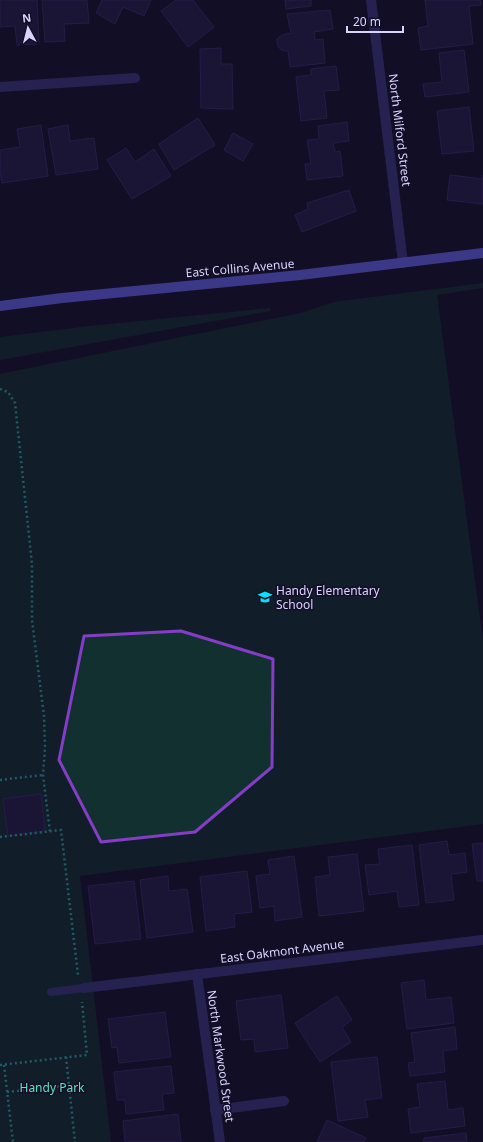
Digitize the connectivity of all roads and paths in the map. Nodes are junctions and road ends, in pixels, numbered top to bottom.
1 (371, 0) edge
2 (135, 78) dead end
3 (0, 87) edge
4 (483, 253) edge
5 (403, 263) junction
6 (0, 306) edge
7 (0, 389) edge
8 (43, 775) junction
9 (0, 780) edge
10 (50, 832) junction
11 (0, 837) edge
12 (483, 940) edge
13 (197, 974) junction
14 (82, 988) junction
15 (50, 992) dead end
16 (66, 1057) junction
17 (0, 1065) edge
18 (4, 1065) junction
19 (69, 1084) junction
20 (7, 1092) junction
21 (284, 1101) dead end
22 (215, 1110) junction
23 (13, 1142) edge
24 (76, 1142) edge
25 (220, 1142) edge

1 - 5 street, North Milford Street
2 - 3 street
4 - 5 street, East Collins Avenue
5 - 6 street, East Collins Avenue
7 - 8 path
8 - 9 path
8 - 10 path
10 - 11 path
10 - 14 path
12 - 13 street, East Oakmont Avenue
13 - 14 street, East Oakmont Avenue
13 - 22 street, North Markwood Street
14 - 15 lane
14 - 16 path
16 - 18 path
16 - 19 path
17 - 18 path
18 - 20 path
19 - 20 path
19 - 24 path
20 - 23 path
21 - 22 street
22 - 25 street, North Markwood Street

